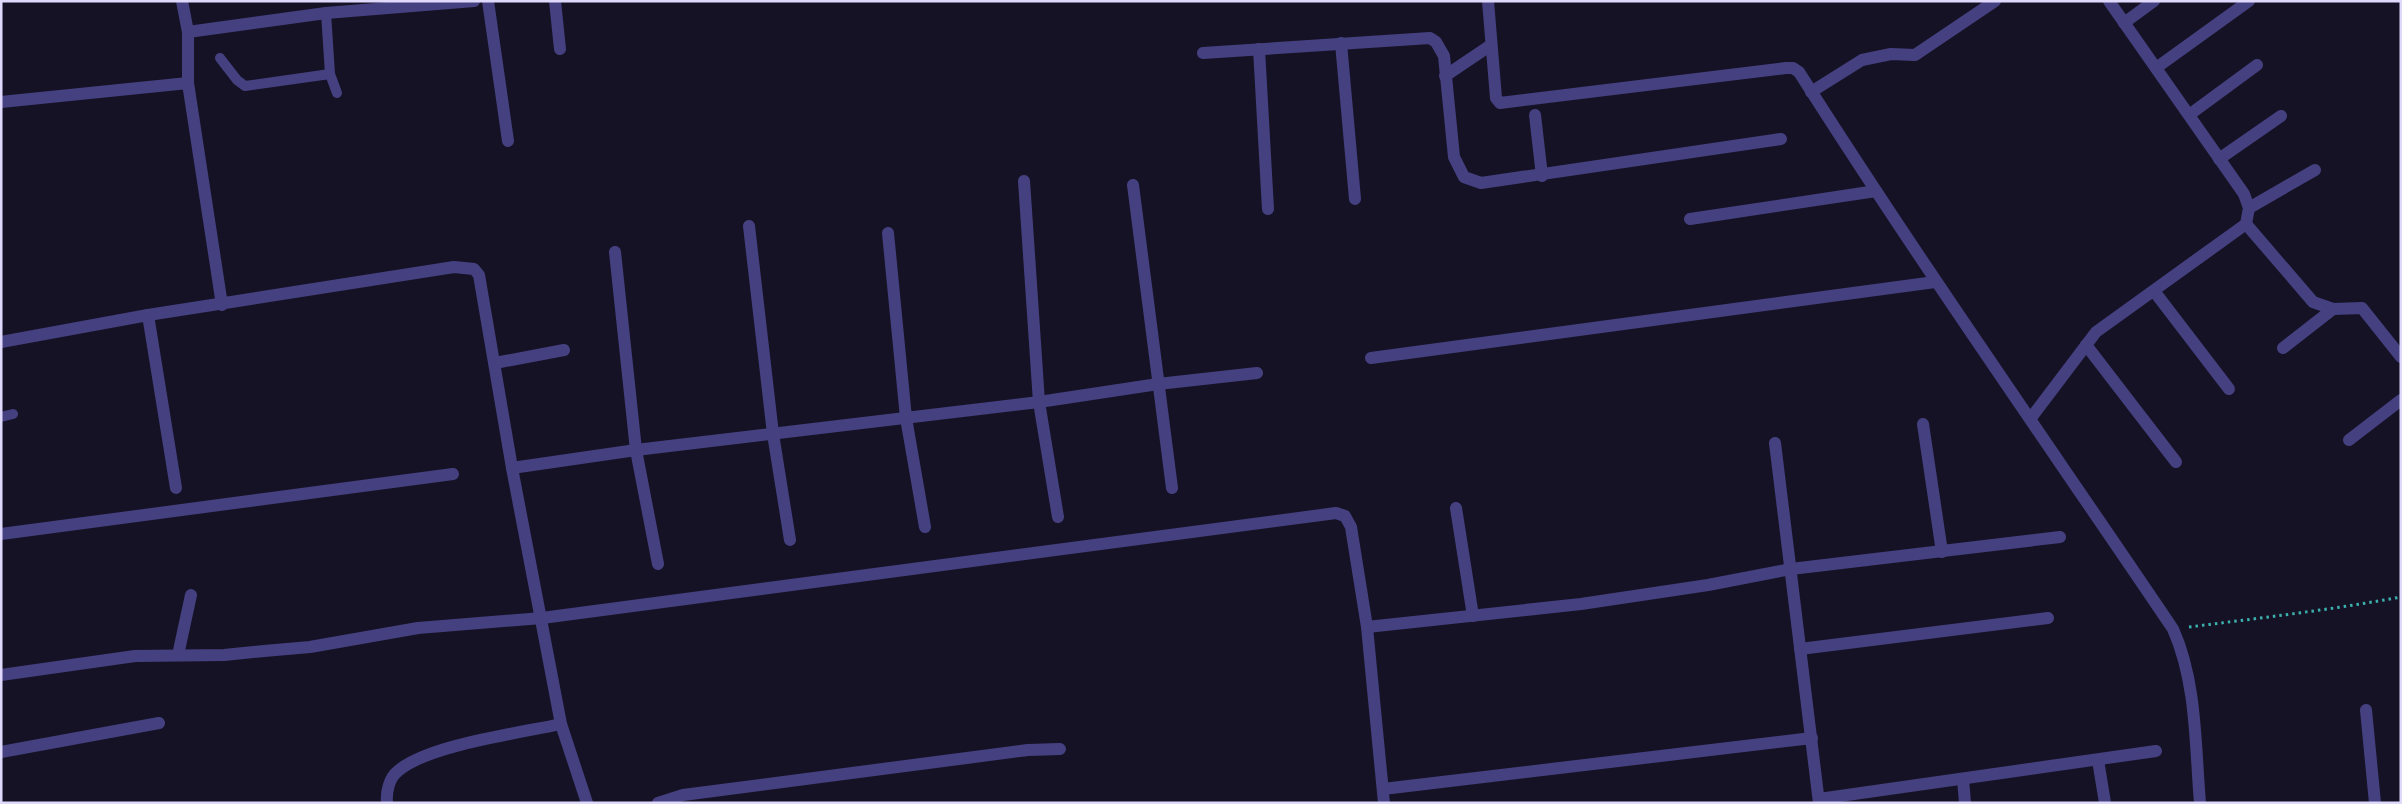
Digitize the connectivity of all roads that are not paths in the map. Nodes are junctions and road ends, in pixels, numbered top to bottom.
1 (182, 1) edge
2 (474, 1) edge
3 (488, 1) edge
4 (555, 1) edge
5 (1488, 1) edge
6 (1995, 1) edge
7 (2109, 1) edge
8 (2154, 1) edge
9 (2249, 1) edge
10 (326, 13) junction
11 (2124, 23) junction
12 (188, 32) junction
13 (1341, 43) junction
14 (1491, 45) junction
15 (560, 49) dead end
16 (1259, 49) junction
17 (1203, 54) dead end
18 (220, 58) dead end
19 (2257, 65) dead end
20 (2156, 68) junction
21 (330, 74) junction
22 (1446, 76) junction
23 (188, 84) junction
24 (1811, 92) junction
25 (337, 93) dead end
26 (1, 102) edge
27 (1535, 115) dead end
28 (2189, 115) junction
29 (2281, 116) dead end
30 (1781, 139) dead end
31 (508, 141) dead end
32 (2219, 159) junction
33 (2315, 170) dead end
34 (1542, 176) junction
35 (1024, 181) dead end
36 (1133, 185) dead end
37 (1876, 191) junction
38 (1356, 199) dead end
39 (2250, 208) junction
40 (1268, 209) dead end
41 (1690, 220) dead end
42 (2246, 224) junction
43 (749, 226) dead end
44 (888, 233) dead end
45 (615, 252) dead end
46 (1935, 282) junction
47 (2154, 291) junction
48 (222, 305) junction
49 (2333, 309) junction
50 (148, 315) junction
51 (1, 342) edge
52 (2086, 345) junction
53 (2283, 348) dead end
54 (564, 350) dead end
55 (2401, 357) edge
56 (1370, 358) dead end
57 (495, 363) junction
58 (1257, 373) dead end
59 (1158, 384) junction
60 (2229, 389) dead end
61 (2401, 400) edge
62 (1039, 402) junction
63 (13, 414) dead end
64 (1, 417) edge
65 (906, 418) junction
66 (2031, 418) junction
67 (1923, 424) dead end
68 (773, 434) junction
69 (2349, 440) dead end
70 (1775, 444) dead end
71 (636, 450) junction
72 (2176, 462) dead end
73 (512, 468) junction
74 (453, 474) dead end
75 (176, 488) dead end
76 (1172, 488) dead end
77 (1456, 508) dead end
78 (1058, 517) dead end
79 (925, 528) dead end
80 (1, 534) edge
81 (2060, 537) dead end
82 (790, 540) dead end
83 (1942, 552) junction
84 (658, 564) dead end
85 (1791, 569) junction
86 (191, 595) dead end
87 (1473, 616) junction
88 (542, 618) junction
89 (2048, 618) dead end
90 (1367, 627) junction
91 (1800, 649) junction
92 (178, 655) junction
93 (1, 675) edge
94 (2366, 710) dead end
95 (159, 723) dead end
96 (561, 724) junction
97 (1812, 738) junction
98 (1060, 749) dead end
99 (2156, 751) dead end
100 (1, 752) edge
101 (2098, 760) junction
102 (1962, 779) junction
103 (1383, 789) junction
104 (1819, 801) edge
105 (387, 803) edge
106 (587, 803) edge
107 (658, 803) edge
108 (1384, 803) edge
109 (1965, 803) edge
110 (2105, 803) edge
111 (2200, 803) edge
112 (2375, 803) edge

1 - 12 street
2 - 10 street
3 - 31 street
4 - 15 street
5 - 14 street
6 - 24 street
7 - 11 street
8 - 11 street
9 - 20 street
10 - 12 street
10 - 21 lane
11 - 20 street
12 - 23 street
13 - 16 street
13 - 22 street
13 - 38 street
14 - 22 street
14 - 24 street
16 - 17 street
16 - 40 street
18 - 21 lane
19 - 28 street
20 - 28 street
21 - 25 lane
22 - 34 street
23 - 26 street
23 - 48 street
24 - 37 street
27 - 34 street
28 - 32 street
29 - 32 street
30 - 34 street
32 - 39 street
33 - 39 street
35 - 62 street
36 - 59 street
37 - 41 street
37 - 46 street
39 - 42 street
42 - 47 street
42 - 49 street
43 - 68 street
44 - 65 street
45 - 71 street
46 - 56 street
46 - 66 street
47 - 52 street
47 - 60 street
48 - 50 street
48 - 57 street
49 - 53 street
49 - 55 street
50 - 51 street
50 - 75 street
52 - 66 street
52 - 72 street
54 - 57 street
57 - 73 street
58 - 59 street
59 - 62 street
59 - 76 street
61 - 69 street
62 - 65 street
62 - 78 street
63 - 64 lane
65 - 68 street
65 - 79 street
66 - 111 street
67 - 83 street
68 - 71 street
68 - 82 street
70 - 85 street
71 - 73 street
71 - 84 street
73 - 88 street
74 - 80 street
77 - 87 street
81 - 83 street
83 - 85 street
85 - 87 street
85 - 91 street
86 - 92 street
87 - 90 street
88 - 90 street
88 - 92 street
88 - 96 street
89 - 91 street
90 - 103 street
91 - 97 street
92 - 93 street
94 - 112 street
95 - 100 street
96 - 105 street
96 - 106 street
97 - 103 street
97 - 104 street
98 - 107 street
99 - 101 street
101 - 102 street
101 - 110 street
102 - 104 street
102 - 109 street
103 - 108 street

